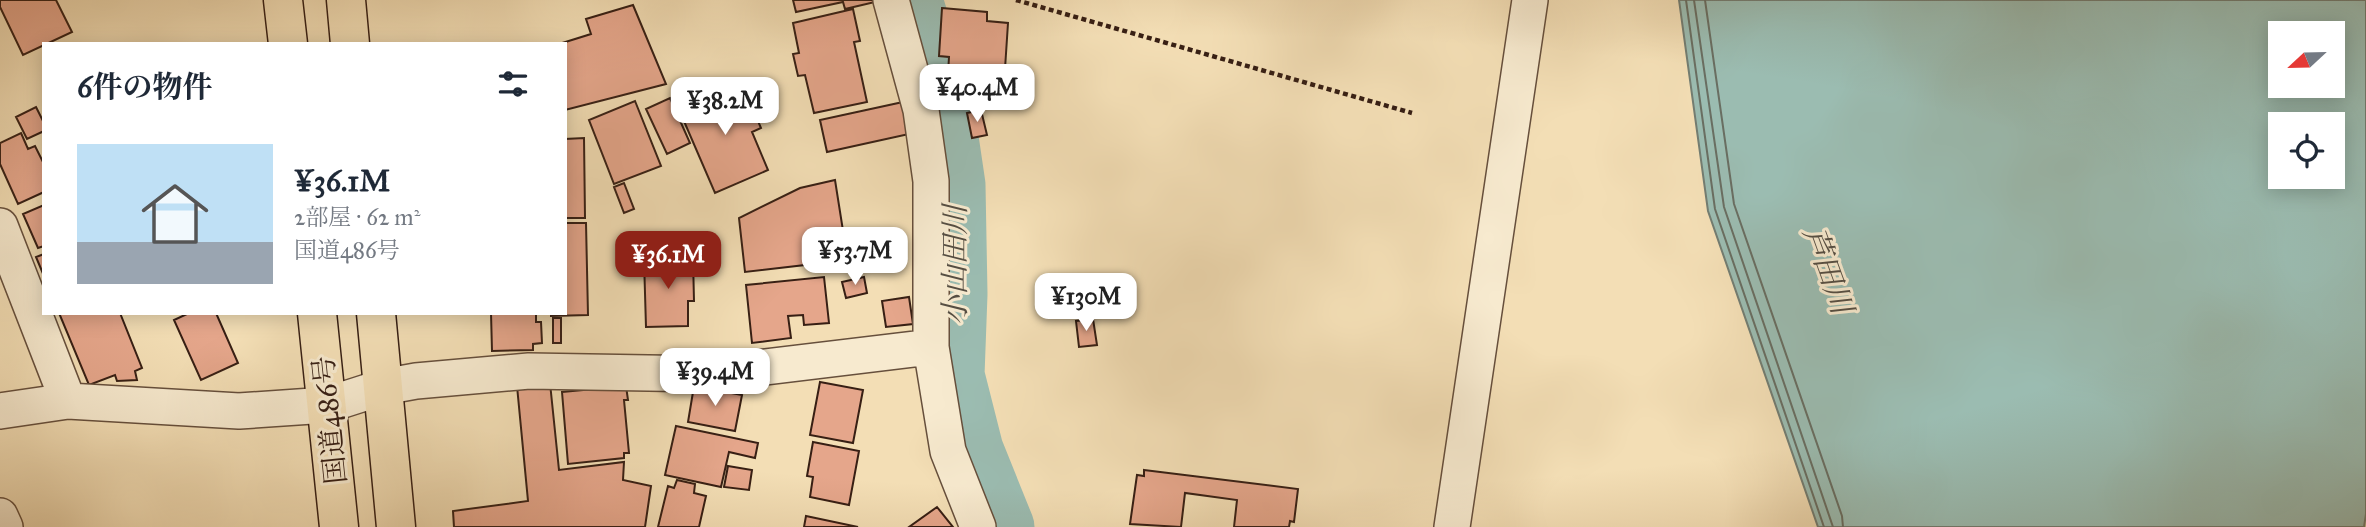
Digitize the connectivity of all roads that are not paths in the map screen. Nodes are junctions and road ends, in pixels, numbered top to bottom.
1 (283, 0) edge
2 (346, 0) edge
3 (891, 0) edge
4 (1530, 0) edge
5 (288, 42) edge
6 (350, 42) edge
7 (0, 226) edge
8 (317, 315) edge
9 (376, 315) edge
10 (931, 347) junction
11 (383, 387) junction
12 (68, 401) junction
13 (327, 405) junction
14 (0, 411) edge
15 (0, 516) edge
16 (5, 527) edge
17 (339, 527) edge
18 (397, 527) edge
19 (978, 527) edge
20 (1452, 527) edge

1 - 5 highway
2 - 6 highway
3 - 10 street
4 - 20 street
7 - 12 street
8 - 13 highway, 国道486号
9 - 11 highway, 国道486号
10 - 11 street
10 - 19 street
11 - 13 street
11 - 18 highway, 国道486号
12 - 13 street
12 - 14 street
13 - 17 highway, 国道486号
15 - 16 street

